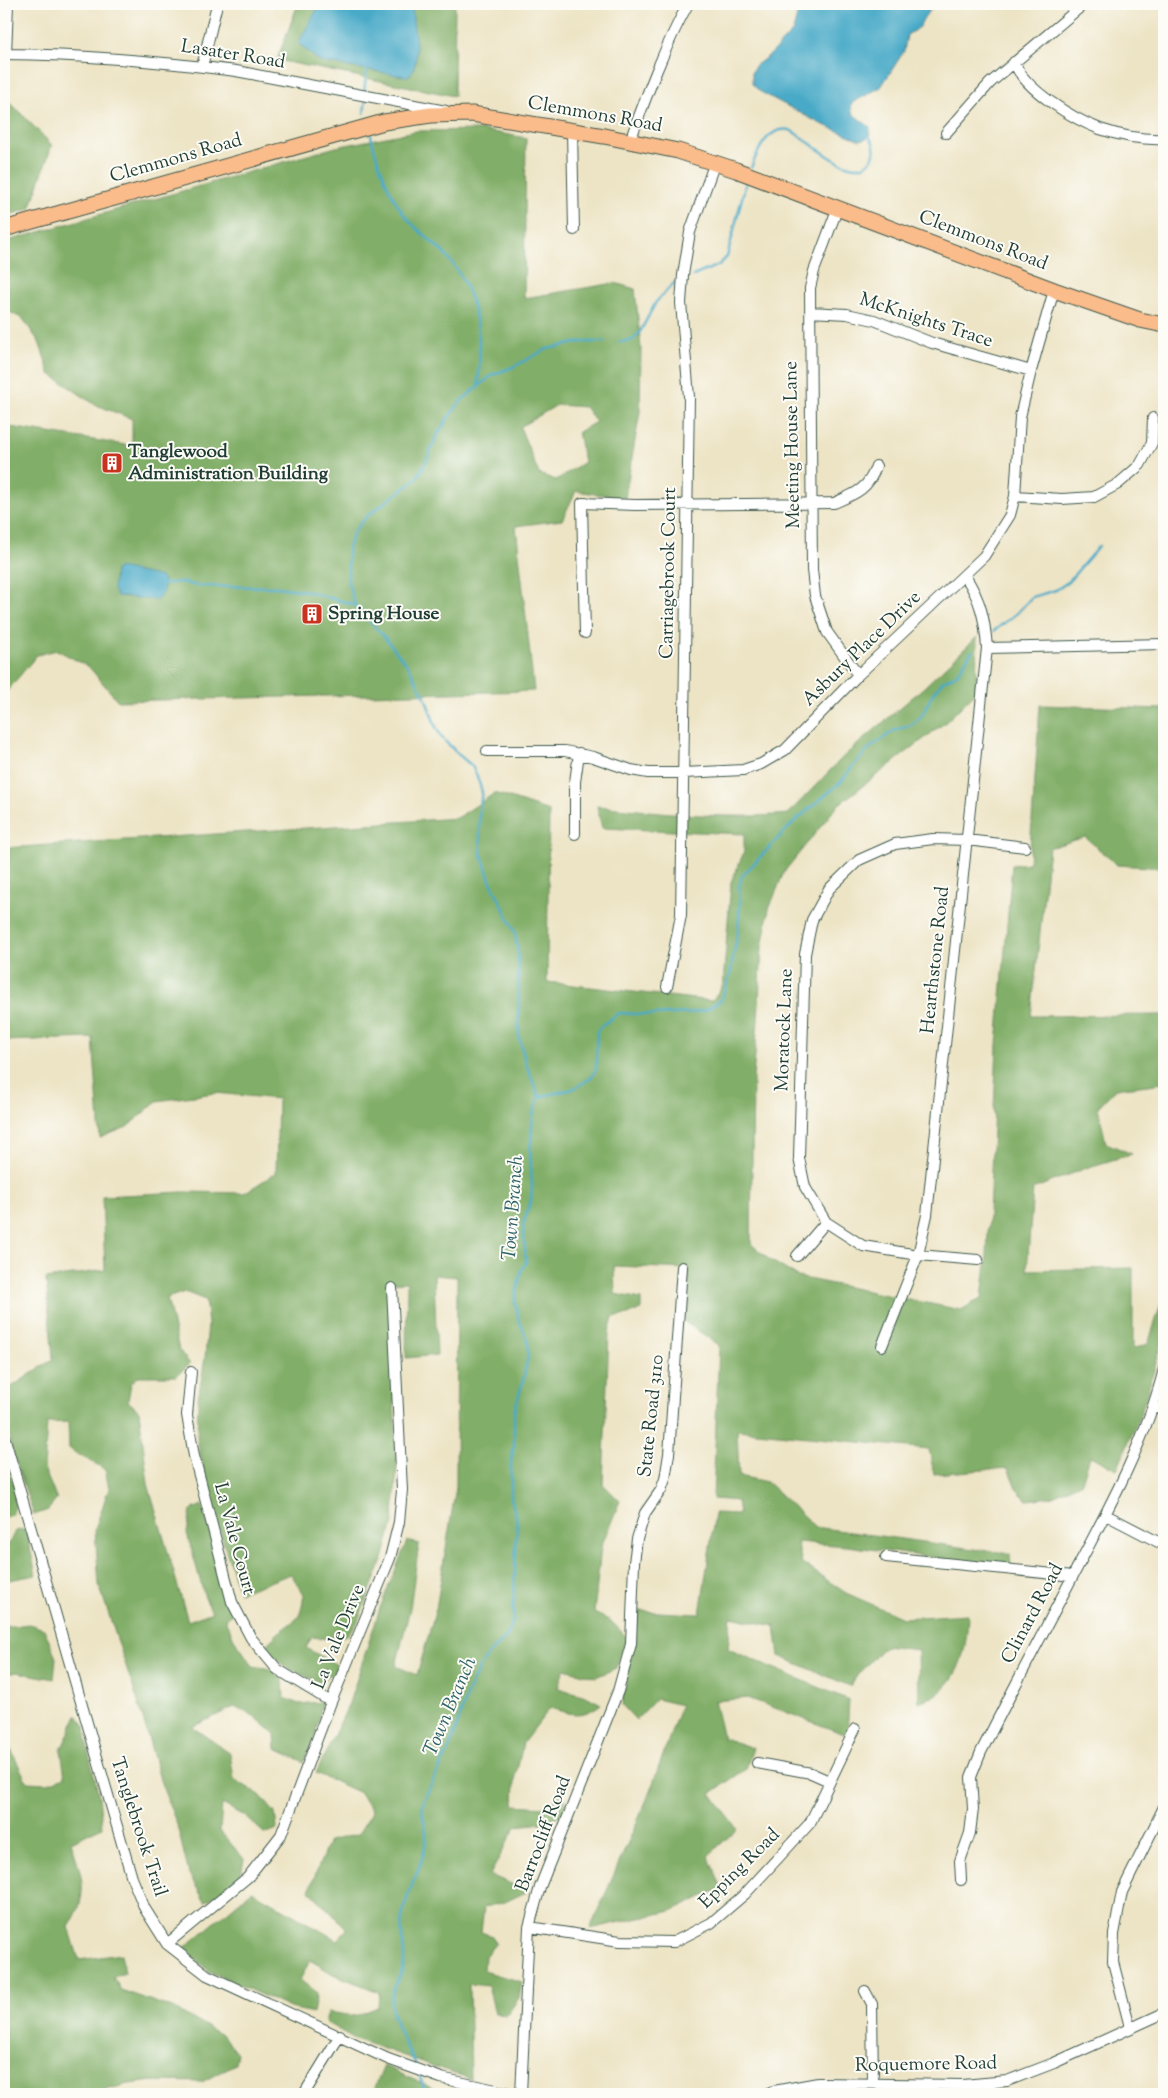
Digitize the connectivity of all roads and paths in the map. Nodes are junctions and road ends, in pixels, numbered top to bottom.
1 (8, 4) edge
2 (217, 4) edge
3 (688, 4) edge
4 (1084, 4) edge
5 (5, 54) edge
6 (1014, 62) junction
7 (202, 67) junction
8 (455, 114) junction
9 (572, 130) junction
10 (946, 133) dead end
11 (630, 140) junction
12 (1164, 140) edge
13 (715, 162) junction
14 (838, 207) junction
15 (4, 229) edge
16 (574, 230) dead end
17 (1054, 290) junction
18 (810, 312) junction
19 (1164, 325) edge
20 (1031, 371) junction
21 (1152, 418) dead end
22 (876, 466) dead end
23 (1015, 496) junction
24 (688, 503) junction
25 (812, 504) junction
26 (965, 576) junction
27 (585, 632) dead end
28 (1164, 644) edge
29 (987, 648) junction
30 (858, 675) junction
31 (487, 751) dead end
32 (579, 753) junction
33 (684, 773) junction
34 (575, 834) dead end
35 (967, 840) junction
36 (1025, 847) dead end
37 (667, 987) dead end
38 (826, 1222) junction
39 (918, 1254) junction
40 (797, 1256) dead end
41 (978, 1260) dead end
42 (682, 1267) dead end
43 (392, 1288) dead end
44 (882, 1346) dead end
45 (1164, 1369) edge
46 (191, 1372) dead end
47 (1153, 1407) junction
48 (1164, 1410) edge
49 (4, 1436) edge
50 (1106, 1515) junction
51 (1164, 1545) edge
52 (886, 1557) dead end
53 (1073, 1576) junction
54 (634, 1593) joint
55 (331, 1702) junction
56 (855, 1729) dead end
57 (757, 1763) dead end
58 (830, 1781) junction
59 (1164, 1807) edge
60 (961, 1880) dead end
61 (529, 1927) junction
62 (167, 1944) junction
63 (865, 1991) dead end
64 (1164, 2012) edge
65 (1130, 2027) junction
66 (340, 2035) junction
67 (873, 2084) junction
68 (963, 2090) edge
69 (304, 2094) edge
70 (514, 2094) edge
71 (520, 2094) edge
72 (766, 2094) edge

1 - 5 street
2 - 7 street
3 - 11 street
4 - 6 street
5 - 7 street, Lasater Road
6 - 10 street
6 - 12 street
7 - 8 street, Lasater Road
8 - 9 main road, Clemmons Road
8 - 15 main road, Clemmons Road
9 - 11 main road, Clemmons Road
9 - 16 street
11 - 13 main road, Clemmons Road
13 - 14 main road, Clemmons Road
13 - 24 street, Carriagebrook Court
14 - 17 main road, Clemmons Road
14 - 18 street, Meeting House Lane
17 - 19 main road, Clemmons Road
17 - 20 street, Asbury Place Drive
18 - 20 street, McKnights Trace
18 - 25 street, Meeting House Lane
20 - 23 street, Asbury Place Drive
21 - 23 street
22 - 25 street
23 - 26 street, Asbury Place Drive
24 - 25 street
24 - 27 street
24 - 33 street, Carriagebrook Court
25 - 30 street, Meeting House Lane
26 - 29 street, Hearthstone Road
26 - 30 street, Asbury Place Drive
28 - 29 street
29 - 35 street, Hearthstone Road
30 - 33 street, Asbury Place Drive
31 - 32 street, Asbury Place Drive
32 - 33 street, Asbury Place Drive
32 - 34 street
33 - 37 street, Carriagebrook Court
35 - 36 street, Moratock Lane
35 - 38 street, Moratock Lane
35 - 39 street, Hearthstone Road
38 - 39 street, Moratock Lane
38 - 40 street
39 - 41 street, Moratock Lane
39 - 44 street, Hearthstone Road
42 - 54 street, State Road 3110
43 - 55 street, La Vale Drive
45 - 47 street, Clinard Road
46 - 55 street, La Vale Court
47 - 48 street
47 - 50 street, Clinard Road
49 - 62 street, Tanglebrook Trail
50 - 51 street
50 - 53 street, Clinard Road
52 - 53 street
53 - 60 street, Clinard Road
54 - 61 street, Barrocliff Road
55 - 62 street, La Vale Drive
56 - 58 street, Epping Road
57 - 58 street
58 - 61 street, Epping Road
59 - 65 street
61 - 71 street, Barrocliff Road
62 - 66 street, Tanglebrook Trail
63 - 67 street
64 - 65 street, Roquemore Road
65 - 68 street, Roquemore Road
66 - 69 street
66 - 70 street, Tanglebrook Trail
67 - 68 street, Roquemore Road
67 - 72 street, Roquemore Road

